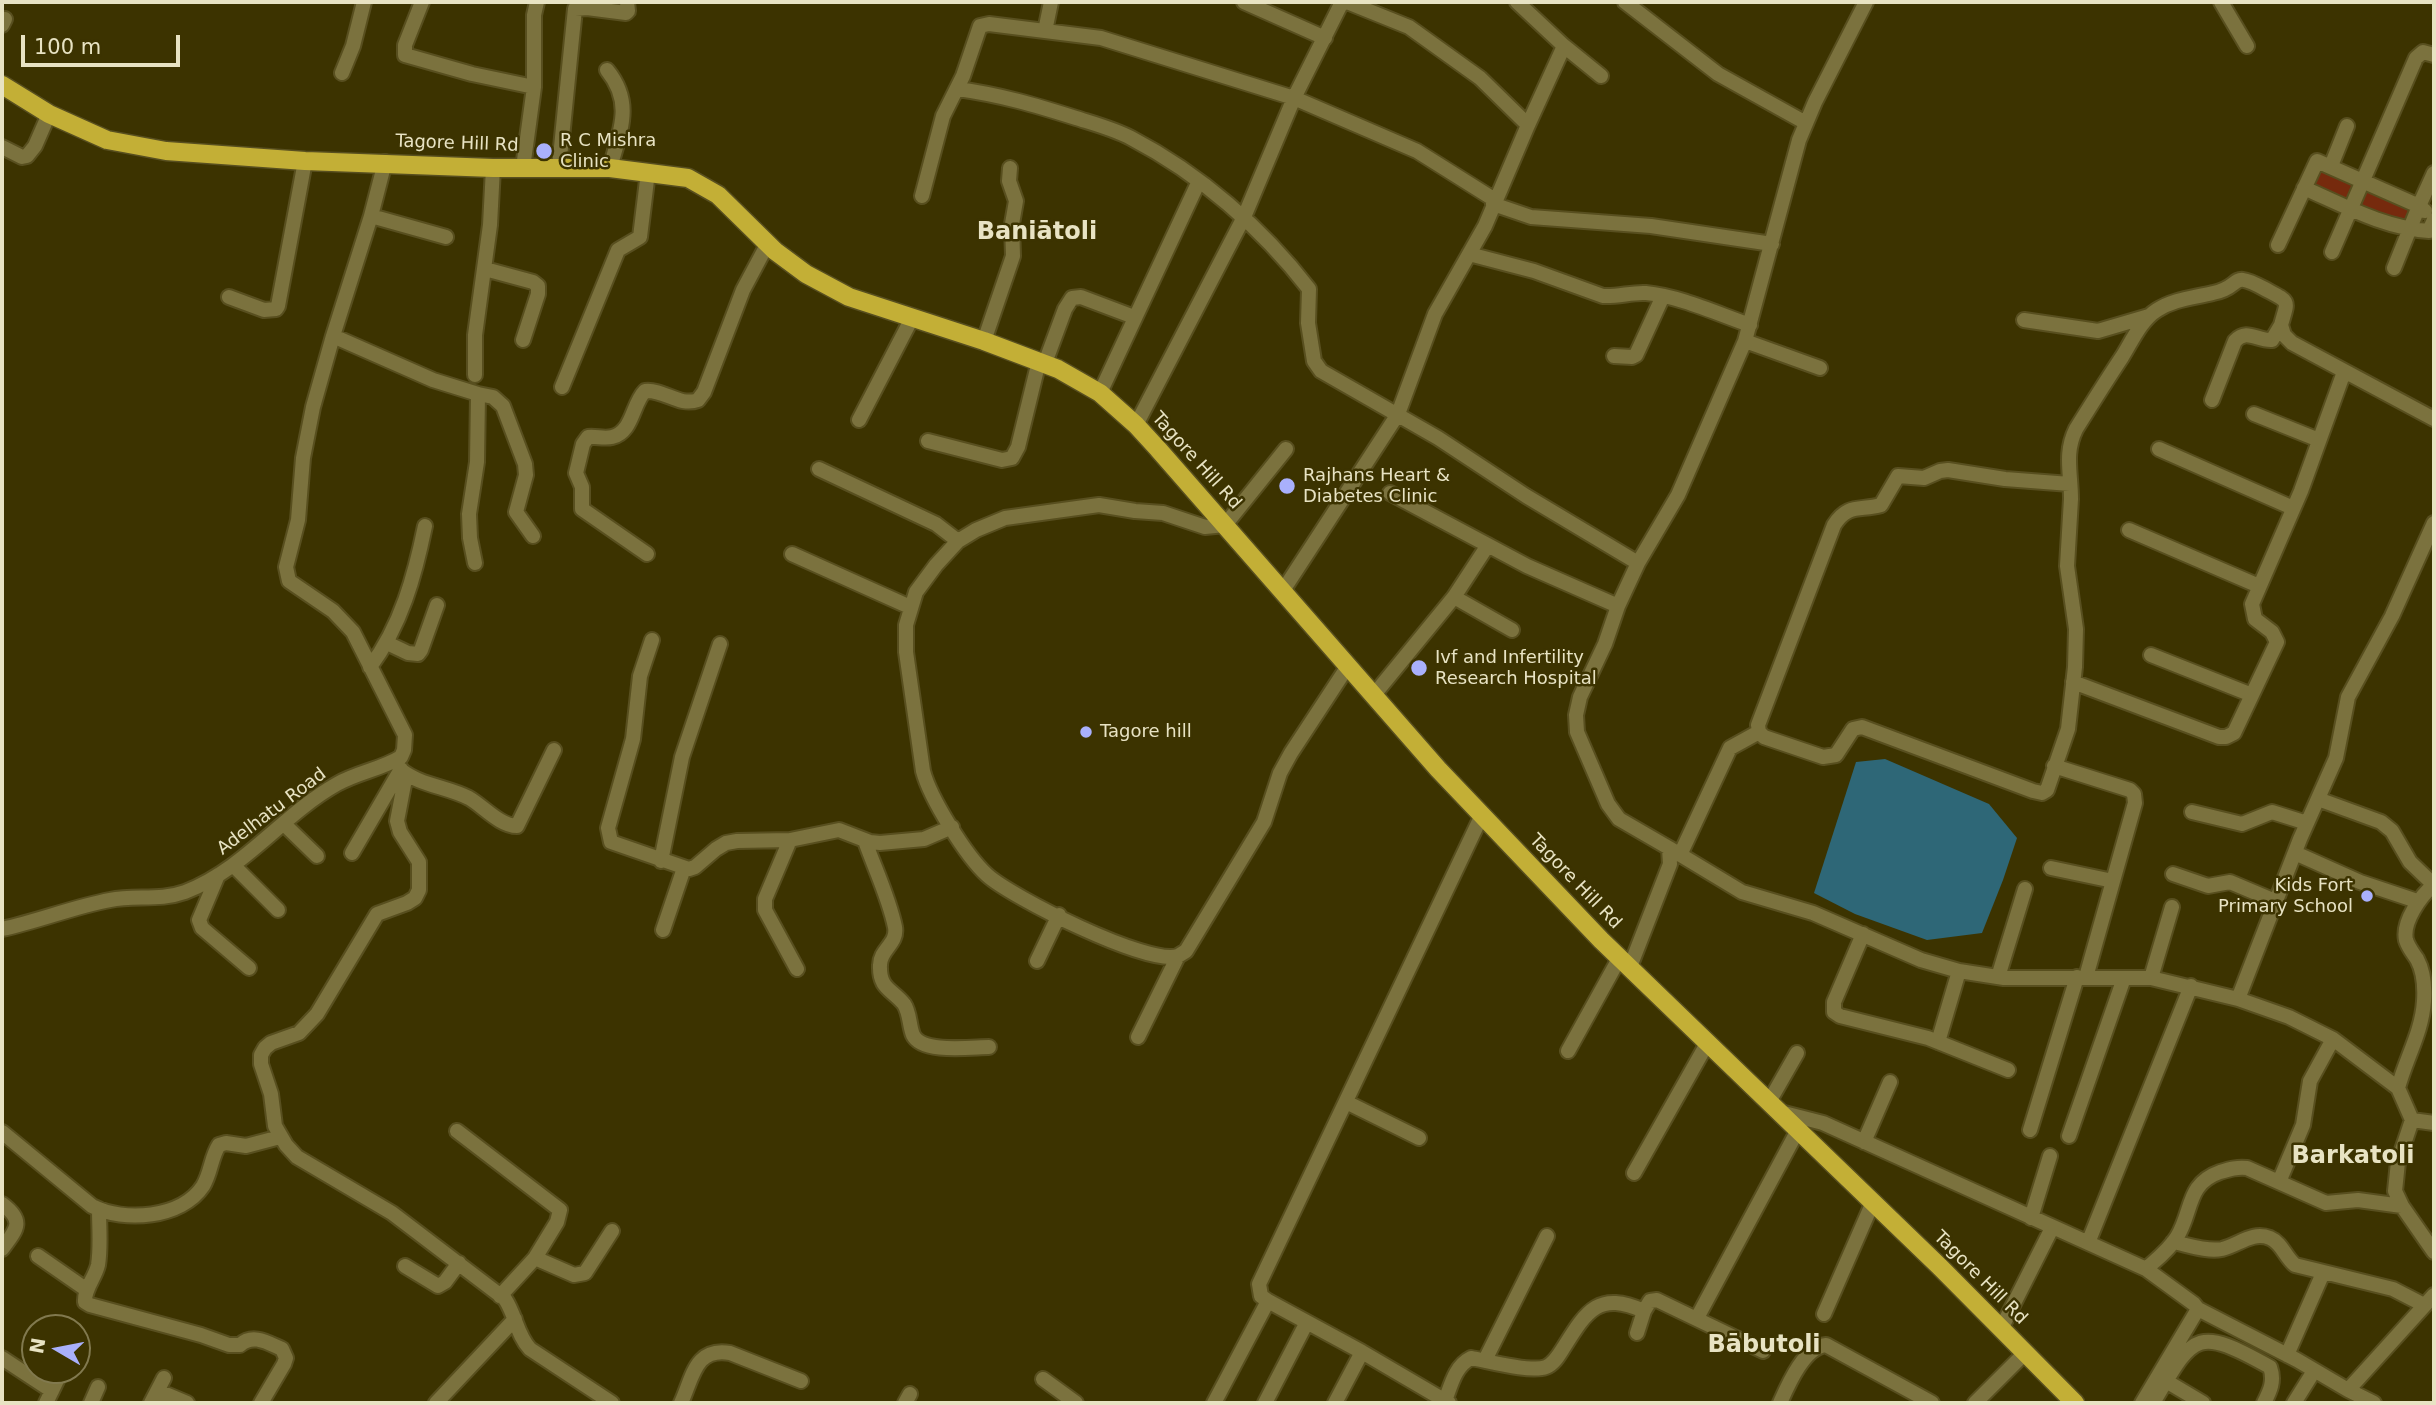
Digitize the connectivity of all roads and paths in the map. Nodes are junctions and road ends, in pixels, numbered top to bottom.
1 (364, 2) edge
2 (422, 2) edge
3 (537, 2) edge
4 (627, 2) edge
5 (1051, 2) edge
6 (1244, 2) edge
7 (1345, 2) edge
8 (1517, 2) edge
9 (1625, 2) edge
10 (1866, 2) edge
11 (2221, 2) edge
12 (1045, 31) junction
13 (1325, 38) junction
14 (1564, 46) junction
15 (2247, 46) dead end
16 (2434, 55) edge
17 (607, 70) dead end
18 (342, 73) dead end
19 (1601, 76) dead end
20 (2, 85) edge
21 (534, 87) junction
22 (958, 89) junction
23 (1294, 98) junction
24 (49, 114) junction
25 (1806, 123) junction
26 (1528, 125) junction
27 (2347, 126) dead end
28 (2, 147) edge
29 (305, 161) junction
30 (385, 162) junction
31 (2331, 166) junction
32 (559, 167) junction
33 (493, 168) junction
34 (523, 168) junction
35 (610, 168) junction
36 (1010, 168) dead end
37 (648, 172) junction
38 (2434, 173) edge
39 (1199, 181) junction
40 (2361, 182) junction
41 (2304, 188) junction
42 (922, 197) dead end
43 (1494, 202) junction
44 (2419, 206) junction
45 (2350, 208) junction
46 (372, 216) junction
47 (1244, 217) junction
48 (2434, 223) edge
49 (2410, 230) junction
50 (446, 237) dead end
51 (1772, 244) junction
52 (767, 245) junction
53 (2278, 245) dead end
54 (2332, 253) dead end
55 (1469, 254) junction
56 (2395, 268) dead end
57 (485, 269) junction
58 (1663, 296) junction
59 (229, 297) dead end
60 (2150, 316) junction
61 (1134, 317) junction
62 (912, 318) junction
63 (2024, 320) dead end
64 (1750, 325) junction
65 (2281, 325) junction
66 (333, 336) junction
67 (523, 340) dead end
68 (984, 341) junction
69 (1745, 341) junction
70 (1614, 356) dead end
71 (1042, 362) junction
72 (1820, 368) dead end
73 (2344, 372) junction
74 (475, 375) dead end
75 (562, 387) dead end
76 (1100, 393) junction
77 (478, 394) junction
78 (2212, 400) dead end
79 (1398, 414) junction
80 (2254, 414) dead end
81 (2434, 419) edge
82 (859, 420) dead end
83 (1136, 425) junction
84 (2319, 440) junction
85 (928, 441) dead end
86 (1286, 449) dead end
87 (2159, 449) dead end
88 (819, 470) dead end
89 (2070, 484) junction
90 (1390, 493) dead end
91 (2293, 508) junction
92 (2434, 523) edge
93 (1225, 525) junction
94 (425, 526) dead end
95 (2129, 530) dead end
96 (534, 536) dead end
97 (958, 541) junction
98 (1488, 545) junction
99 (647, 554) dead end
100 (792, 554) dead end
101 (475, 563) dead end
102 (1638, 563) junction
103 (2259, 586) junction
104 (1282, 592) junction
105 (1454, 597) junction
106 (437, 604) dead end
107 (1618, 606) junction
108 (910, 607) junction
109 (1512, 630) dead end
110 (652, 640) dead end
111 (387, 643) junction
112 (720, 644) dead end
113 (2151, 655) dead end
114 (1348, 666) junction
115 (370, 667) junction
116 (2073, 682) junction
117 (2252, 695) junction
118 (1374, 696) junction
119 (1759, 732) junction
120 (554, 750) dead end
121 (2054, 766) junction
122 (401, 768) junction
123 (2318, 799) junction
124 (2192, 812) dead end
125 (1482, 815) junction
126 (2307, 823) junction
127 (284, 824) junction
128 (952, 827) junction
129 (790, 840) junction
130 (865, 841) junction
131 (1674, 851) junction
132 (352, 853) dead end
133 (2295, 853) junction
134 (317, 856) dead end
135 (661, 861) junction
136 (234, 866) junction
137 (684, 868) junction
138 (2051, 868) dead end
139 (2173, 874) dead end
140 (218, 875) junction
141 (2113, 881) junction
142 (2434, 885) edge
143 (2025, 889) dead end
144 (2275, 901) junction
145 (2417, 901) junction
146 (2172, 906) dead end
147 (278, 910) dead end
148 (1059, 915) junction
149 (2, 929) edge
150 (663, 930) dead end
151 (1863, 934) junction
152 (1178, 956) junction
153 (1037, 961) dead end
154 (1625, 962) junction
155 (249, 968) dead end
156 (797, 969) dead end
157 (1959, 971) junction
158 (1998, 977) junction
159 (2082, 977) junction
160 (2124, 978) junction
161 (2151, 978) junction
162 (2191, 986) junction
163 (2238, 999) junction
164 (1138, 1037) dead end
165 (2333, 1039) junction
166 (1708, 1042) junction
167 (1938, 1042) junction
168 (989, 1047) dead end
169 (1568, 1051) dead end
170 (1797, 1053) dead end
171 (2008, 1070) dead end
172 (1890, 1082) dead end
173 (2398, 1088) junction
174 (1346, 1102) junction
175 (1774, 1107) junction
176 (2412, 1120) junction
177 (2434, 1123) edge
178 (1798, 1130) junction
179 (2030, 1130) dead end
180 (457, 1131) dead end
181 (2, 1132) edge
182 (2069, 1136) dead end
183 (280, 1137) junction
184 (1419, 1138) dead end
185 (1864, 1142) junction
186 (2050, 1156) dead end
187 (1634, 1173) dead end
188 (2279, 1182) junction
189 (1873, 1202) junction
190 (2, 1204) edge
191 (2402, 1206) junction
192 (99, 1209) junction
193 (2031, 1218) junction
194 (2052, 1228) junction
195 (612, 1231) dead end
196 (1547, 1236) dead end
197 (2173, 1242) junction
198 (2088, 1243) junction
199 (2, 1249) edge
200 (2434, 1252) edge
201 (38, 1256) dead end
202 (535, 1258) junction
203 (458, 1263) junction
204 (405, 1266) dead end
205 (2146, 1269) junction
206 (2323, 1273) junction
207 (87, 1290) junction
208 (500, 1296) junction
209 (2429, 1300) edge
210 (1268, 1301) junction
211 (2198, 1309) junction
212 (1644, 1311) junction
213 (1824, 1314) dead end
214 (1696, 1318) junction
215 (515, 1319) junction
216 (1307, 1322) junction
217 (2001, 1329) junction
218 (1637, 1333) dead end
219 (1763, 1351) dead end
220 (1362, 1352) junction
221 (2025, 1353) junction
222 (2287, 1355) junction
223 (2, 1358) edge
224 (1485, 1360) junction
225 (2314, 1371) junction
226 (164, 1378) dead end
227 (1043, 1379) dead end
228 (801, 1381) dead end
229 (2166, 1381) junction
230 (98, 1387) dead end
231 (2348, 1390) junction
232 (49, 1397) edge
233 (154, 1398) edge
234 (1440, 1401) edge
235 (2070, 1402) edge
236 (91, 1403) edge
237 (187, 1403) edge
238 (261, 1403) edge
239 (436, 1403) edge
240 (612, 1403) edge
241 (681, 1403) edge
242 (1076, 1403) edge
243 (1214, 1403) edge
244 (1265, 1403) edge
245 (1335, 1403) edge
246 (1780, 1403) edge
247 (1932, 1403) edge
248 (1975, 1403) edge
249 (2141, 1403) edge
250 (2154, 1403) edge
251 (2203, 1403) edge
252 (2264, 1403) edge
253 (2294, 1403) edge
254 (2374, 1403) edge

1 - 18 street
2 - 21 street
3 - 21 street
4 - 32 street
5 - 12 street
6 - 13 street
7 - 13 street
7 - 26 street
8 - 14 street
9 - 25 street
10 - 25 street
11 - 15 street
12 - 22 street
12 - 23 street
13 - 23 street
14 - 19 street
14 - 26 street
16 - 40 street
17 - 35 street
20 - 24 main road, Tagore Hill Rd
21 - 34 street
22 - 39 street
22 - 42 street
23 - 43 street
23 - 47 street
24 - 28 street
24 - 29 main road, Tagore Hill Rd
25 - 51 street
26 - 43 street
27 - 31 street
29 - 30 main road, Tagore Hill Rd
29 - 59 street
30 - 33 main road, Tagore Hill Rd
30 - 46 street
31 - 40 street
31 - 41 street
32 - 34 main road, Tagore Hill Rd
32 - 35 main road, Tagore Hill Rd
33 - 34 main road, Tagore Hill Rd
33 - 57 street
35 - 37 main road, Tagore Hill Rd
36 - 68 street
37 - 52 main road, Tagore Hill Rd
37 - 75 street
38 - 44 street
39 - 47 street
39 - 61 street
40 - 44 street
40 - 45 street
41 - 45 street
41 - 53 street
43 - 51 street
43 - 55 street
44 - 48 street
44 - 49 street
45 - 49 street
45 - 54 street
46 - 50 street
46 - 66 street
47 - 79 street
47 - 83 street
48 - 49 street
49 - 56 street
51 - 64 street
52 - 62 main road, Tagore Hill Rd
52 - 99 street
55 - 58 street
55 - 79 street
57 - 67 street
57 - 74 street
58 - 64 street
58 - 70 street
60 - 63 street
60 - 65 street
60 - 89 street
61 - 71 street
61 - 76 street
62 - 68 main road, Tagore Hill Rd
62 - 82 street
64 - 69 street
65 - 73 street
65 - 78 street
66 - 77 street
66 - 115 street
68 - 71 main road, Tagore Hill Rd
69 - 72 street
69 - 102 street
71 - 76 main road, Tagore Hill Rd
71 - 85 street
73 - 81 street
73 - 84 street
76 - 83 main road, Tagore Hill Rd
77 - 96 street
77 - 101 street
79 - 102 street
79 - 104 street
80 - 84 street
83 - 93 main road, Tagore Hill Rd
84 - 91 street
86 - 93 street
87 - 91 street
88 - 97 street
89 - 116 street
89 - 119 street
90 - 98 street
91 - 103 street
92 - 123 street
93 - 97 street
93 - 104 main road, Tagore Hill Rd
94 - 111 street
95 - 103 street
97 - 108 street
98 - 105 street
98 - 107 street
100 - 108 street
102 - 107 street
103 - 117 street
104 - 114 main road, Tagore Hill Rd
105 - 109 street
105 - 118 street
106 - 111 street
107 - 131 street
108 - 128 street
110 - 135 street
111 - 115 street
112 - 135 street
113 - 117 street
114 - 118 main road, Tagore Hill Rd
114 - 152 street
115 - 122 street
116 - 117 street
116 - 121 street
118 - 125 main road, Tagore Hill Rd
119 - 121 street
119 - 131 street
120 - 122 street
121 - 141 street
122 - 127 street, Adelhatu Road
122 - 132 street
122 - 183 street
123 - 126 street
123 - 142 street
124 - 126 street
125 - 154 main road, Tagore Hill Rd
125 - 174 street
126 - 133 street
127 - 134 street
127 - 136 street, Adelhatu Road
128 - 130 street
128 - 148 street
129 - 130 street
129 - 137 street
129 - 156 street
130 - 168 street
131 - 151 street
131 - 154 street
133 - 144 street
133 - 145 street
135 - 137 street
136 - 140 street, Adelhatu Road
136 - 147 street
137 - 150 street
138 - 141 street
139 - 144 street
140 - 149 street, Adelhatu Road
140 - 155 street
141 - 159 street
142 - 145 street
143 - 158 street
144 - 163 street
145 - 173 street
146 - 161 street
148 - 152 street
148 - 153 street
151 - 157 street
151 - 167 street
152 - 164 street
154 - 166 main road, Tagore Hill Rd
154 - 169 street
157 - 158 street
157 - 167 street
158 - 159 street
159 - 160 street
159 - 179 street
160 - 161 street
160 - 182 street
161 - 162 street
162 - 163 street
162 - 198 street
163 - 165 street
165 - 173 street
165 - 188 street
166 - 175 main road, Tagore Hill Rd
166 - 187 street
167 - 171 street
170 - 175 street
172 - 185 street
173 - 176 street
174 - 184 street
174 - 210 street
175 - 178 main road, Tagore Hill Rd
175 - 185 street
176 - 177 street
176 - 191 street
178 - 189 main road, Tagore Hill Rd
178 - 214 street
180 - 202 street
181 - 192 street
183 - 192 street
183 - 203 street
185 - 193 street
186 - 193 street
188 - 191 street
188 - 197 street
189 - 213 street
189 - 217 main road, Tagore Hill Rd
190 - 199 street
191 - 200 street
192 - 207 street
193 - 194 street
194 - 198 street
194 - 217 street
195 - 202 street
196 - 224 street
197 - 205 street
197 - 206 street
198 - 205 street
201 - 207 street
202 - 208 street
203 - 204 street
203 - 208 street
205 - 211 street
206 - 209 street
206 - 222 street
207 - 238 street
208 - 215 street
209 - 231 street
210 - 216 street
210 - 243 street
211 - 222 street
211 - 249 street
212 - 214 street
212 - 218 street
212 - 224 street
214 - 219 street
215 - 239 street
215 - 240 street
216 - 220 street
216 - 244 street
217 - 221 main road, Tagore Hill Rd
220 - 234 street
220 - 245 street
221 - 235 main road, Tagore Hill Rd
221 - 248 street
222 - 225 street
223 - 232 street
224 - 234 street
225 - 231 street
225 - 253 street
226 - 233 street
227 - 242 street
228 - 241 street
229 - 250 street
229 - 251 street
229 - 252 street
230 - 236 street
231 - 254 street
233 - 237 street
246 - 247 street

